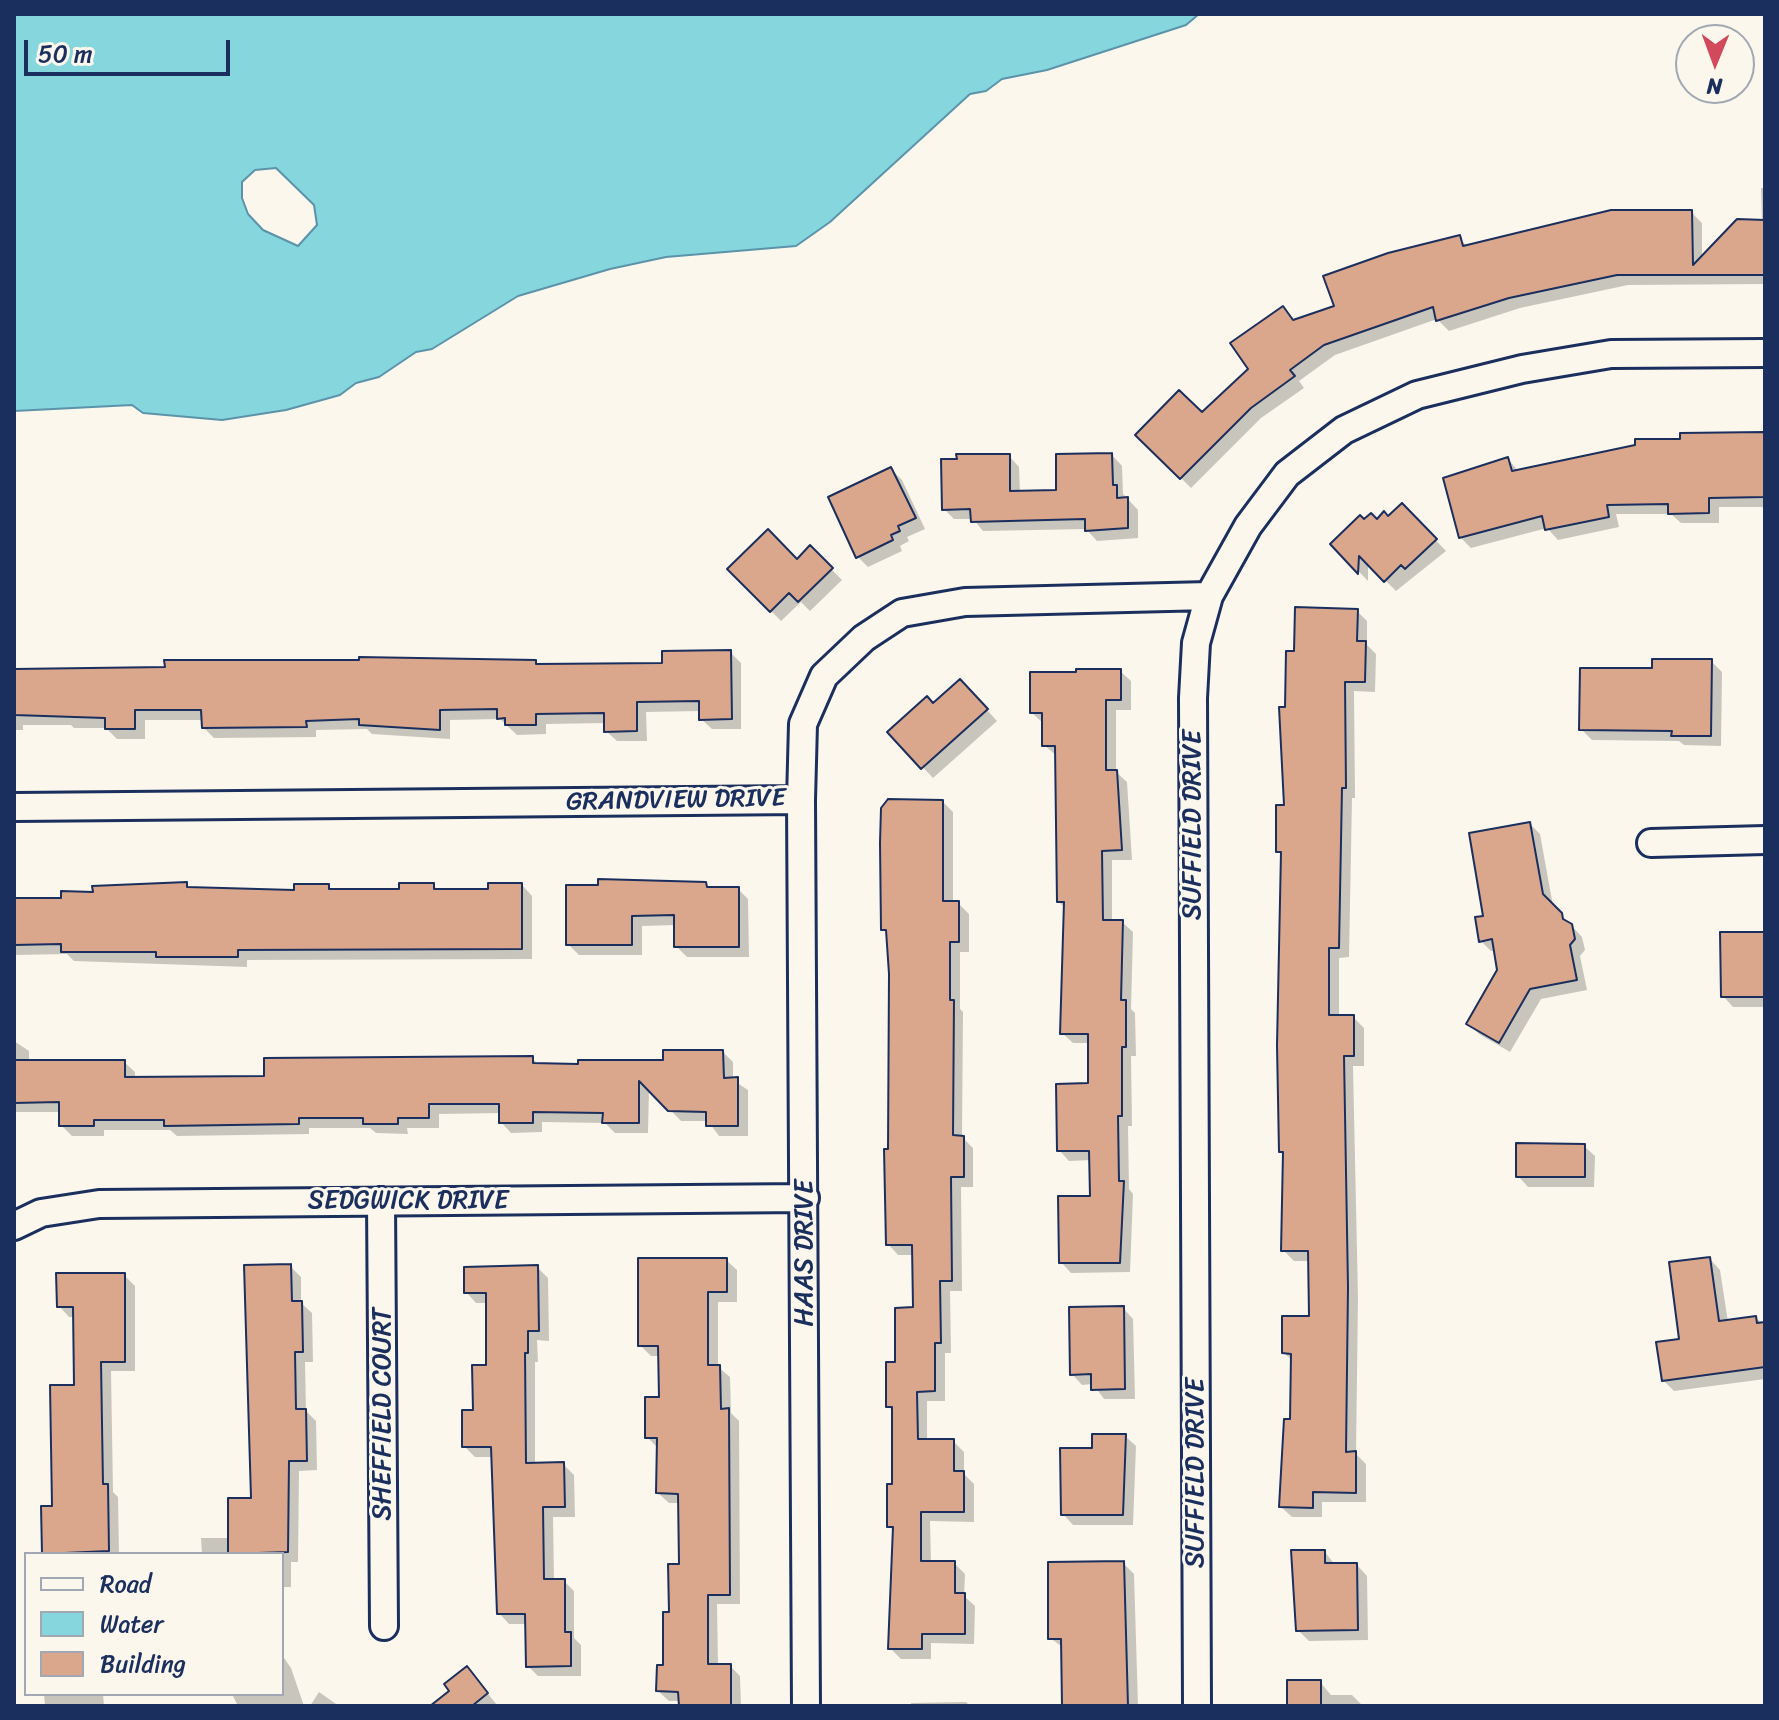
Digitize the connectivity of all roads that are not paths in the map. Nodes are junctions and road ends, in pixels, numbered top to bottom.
1 (1765, 353) edge
2 (1209, 596) junction
3 (801, 800) junction
4 (14, 807) edge
5 (1765, 840) edge
6 (1651, 843) dead end
7 (805, 1198) junction
8 (381, 1201) junction
9 (14, 1226) edge
10 (384, 1626) dead end
11 (806, 1706) edge
12 (1197, 1706) edge

1 - 2 street, SUFFIELD DRIVE
2 - 3 street, GRANDVIEW DRIVE
2 - 12 street, SUFFIELD DRIVE
3 - 4 street, GRANDVIEW DRIVE
3 - 7 street, HAAS DRIVE
5 - 6 street
7 - 8 street, SEDGWICK DRIVE
7 - 11 street, HAAS DRIVE
8 - 9 street, SEDGWICK DRIVE
8 - 10 street, SHEFFIELD COURT

